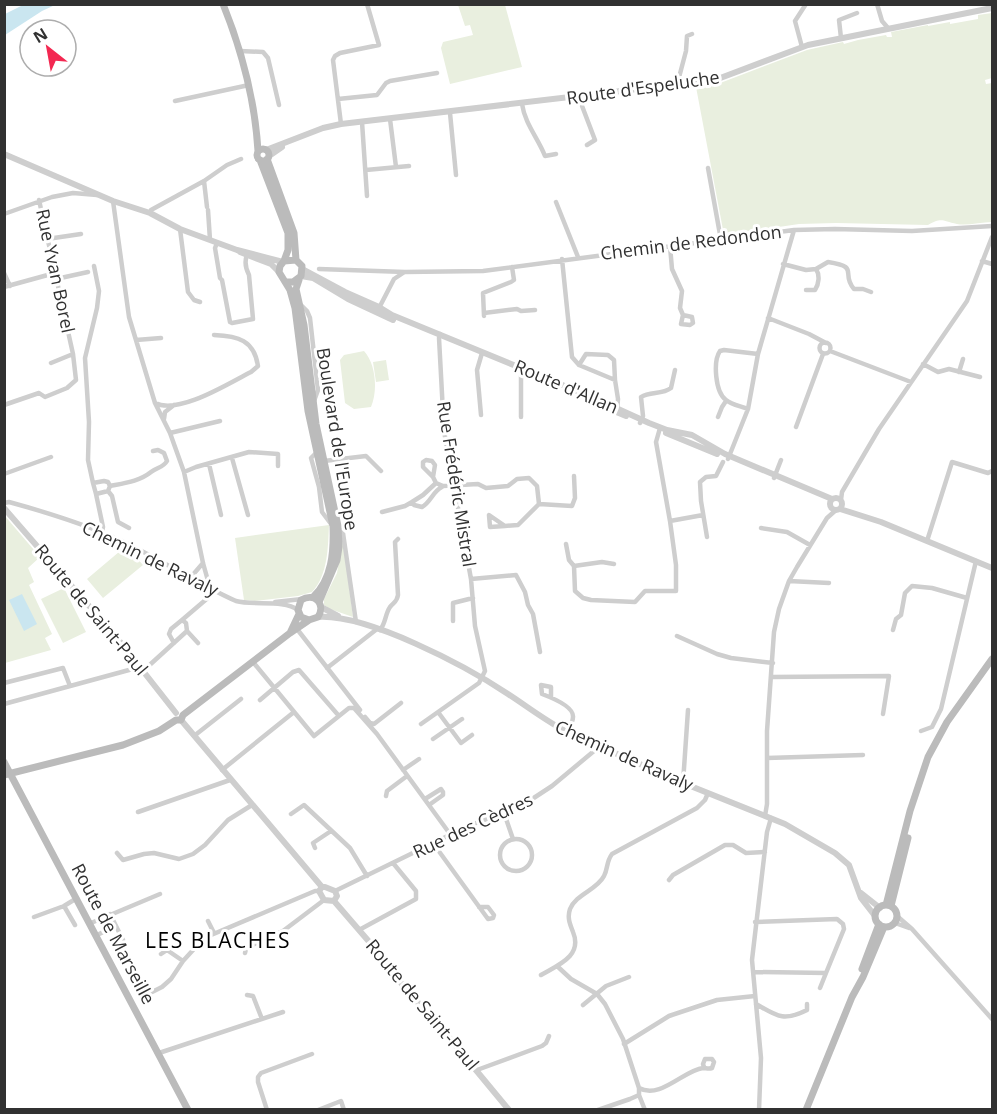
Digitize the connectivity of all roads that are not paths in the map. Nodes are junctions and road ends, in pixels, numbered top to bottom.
1 (223, 4) edge
2 (367, 4) edge
3 (806, 4) edge
4 (877, 4) edge
5 (993, 8) edge
6 (857, 13) dead end
7 (888, 28) junction
8 (692, 34) dead end
9 (841, 38) junction
10 (802, 47) junction
11 (240, 51) junction
12 (438, 73) dead end
13 (249, 85) junction
14 (677, 85) junction
15 (579, 98) junction
16 (338, 99) junction
17 (175, 101) dead end
18 (522, 104) junction
19 (279, 105) dead end
20 (450, 113) junction
21 (390, 119) junction
22 (362, 122) junction
23 (341, 124) junction
24 (587, 145) dead end
25 (4, 154) edge
26 (264, 154) junction
27 (556, 154) dead end
28 (241, 159) dead end
29 (409, 166) dead end
30 (396, 167) junction
31 (708, 168) dead end
32 (366, 170) junction
33 (456, 175) dead end
34 (204, 181) junction
35 (84, 188) junction
36 (73, 193) junction
37 (99, 195) junction
38 (367, 196) dead end
39 (39, 200) junction
40 (113, 201) junction
41 (556, 202) dead end
42 (150, 213) junction
43 (4, 214) edge
44 (993, 226) edge
45 (180, 229) junction
46 (794, 230) junction
47 (81, 234) dead end
48 (993, 237) edge
49 (47, 239) junction
50 (721, 240) junction
51 (213, 242) junction
52 (670, 246) junction
53 (247, 254) junction
54 (578, 257) junction
55 (562, 259) junction
56 (296, 260) junction
57 (284, 261) junction
58 (982, 261) junction
59 (783, 264) junction
60 (993, 264) edge
61 (94, 266) dead end
62 (512, 267) junction
63 (816, 268) junction
64 (319, 269) dead end
65 (390, 271) junction
66 (88, 272) dead end
67 (279, 272) junction
68 (405, 272) junction
69 (4, 273) edge
70 (301, 275) junction
71 (55, 276) junction
72 (394, 279) junction
73 (287, 282) junction
74 (8, 286) edge
75 (806, 290) dead end
76 (871, 292) dead end
77 (200, 302) dead end
78 (378, 310) junction
79 (535, 310) dead end
80 (683, 315) dead end
81 (768, 318) junction
82 (214, 335) dead end
83 (439, 336) junction
84 (814, 337) junction
85 (161, 338) dead end
86 (136, 340) junction
87 (826, 343) junction
88 (830, 351) junction
89 (821, 352) junction
90 (73, 354) junction
91 (482, 354) junction
92 (758, 354) junction
93 (963, 359) dead end
94 (51, 363) dead end
95 (579, 364) junction
96 (923, 364) junction
97 (675, 370) dead end
98 (523, 371) junction
99 (959, 372) junction
100 (980, 377) dead end
101 (615, 380) junction
102 (911, 382) junction
103 (726, 401) junction
104 (155, 403) junction
105 (4, 405) edge
106 (174, 405) junction
107 (614, 409) junction
108 (748, 409) junction
109 (481, 415) dead end
110 (521, 417) dead end
111 (718, 417) dead end
112 (220, 421) dead end
113 (641, 421) junction
114 (165, 424) junction
115 (796, 427) dead end
116 (660, 429) junction
117 (170, 433) junction
118 (153, 451) dead end
119 (51, 457) dead end
120 (232, 458) junction
121 (727, 459) junction
122 (781, 460) dead end
123 (324, 461) junction
124 (209, 464) junction
125 (278, 466) dead end
126 (381, 471) dead end
127 (993, 471) edge
128 (184, 472) junction
129 (4, 474) edge
130 (574, 476) dead end
131 (433, 477) dead end
132 (774, 477) junction
133 (93, 483) junction
134 (436, 483) junction
135 (443, 486) junction
136 (454, 486) junction
137 (109, 489) junction
138 (96, 494) junction
139 (412, 502) junction
140 (4, 503) edge
141 (539, 504) junction
142 (835, 505) junction
143 (4, 508) edge
144 (382, 512) dead end
145 (221, 514) dead end
146 (248, 515) dead end
147 (703, 515) junction
148 (670, 521) junction
149 (505, 526) dead end
150 (129, 528) dead end
151 (336, 528) junction
152 (761, 528) dead end
153 (102, 533) junction
154 (707, 537) dead end
155 (398, 539) dead end
156 (927, 541) junction
157 (566, 544) dead end
158 (810, 545) junction
159 (976, 561) junction
160 (614, 564) dead end
161 (204, 566) junction
162 (574, 566) junction
163 (993, 568) edge
164 (194, 578) junction
165 (471, 579) junction
166 (789, 582) junction
167 (829, 583) dead end
168 (210, 588) junction
169 (216, 591) junction
170 (312, 597) junction
171 (473, 598) junction
172 (968, 598) junction
173 (303, 599) junction
174 (320, 604) junction
175 (261, 605) junction
176 (298, 612) junction
177 (318, 617) junction
178 (182, 620) junction
179 (309, 620) junction
180 (346, 620) junction
181 (453, 621) dead end
182 (356, 622) junction
183 (379, 630) junction
184 (893, 630) dead end
185 (187, 631) junction
186 (293, 631) junction
187 (677, 636) dead end
188 (198, 643) dead end
189 (174, 644) junction
190 (540, 652) dead end
191 (481, 658) junction
192 (993, 659) edge
193 (253, 662) junction
194 (773, 663) junction
195 (327, 668) junction
196 (141, 669) junction
197 (478, 676) junction
198 (772, 677) junction
199 (4, 682) edge
200 (70, 686) junction
201 (274, 688) junction
202 (551, 697) dead end
203 (241, 699) dead end
204 (260, 700) dead end
205 (401, 703) dead end
206 (4, 704) edge
207 (688, 710) dead end
208 (294, 712) junction
209 (438, 712) junction
210 (883, 714) dead end
211 (339, 716) junction
212 (179, 717) junction
213 (462, 718) dead end
214 (421, 724) dead end
215 (449, 728) junction
216 (921, 731) dead end
217 (567, 732) junction
218 (472, 735) dead end
219 (194, 736) junction
220 (433, 739) dead end
221 (600, 746) junction
222 (863, 756) dead end
223 (767, 758) junction
224 (419, 759) dead end
225 (4, 762) edge
226 (222, 770) junction
227 (403, 770) junction
228 (8, 774) edge
229 (408, 776) junction
230 (230, 780) junction
231 (683, 783) junction
232 (708, 793) junction
233 (386, 796) dead end
234 (425, 799) junction
235 (252, 805) junction
236 (429, 805) junction
237 (138, 812) dead end
238 (504, 813) junction
239 (291, 814) dead end
240 (768, 817) junction
241 (331, 831) junction
242 (450, 834) junction
243 (513, 839) junction
244 (434, 842) junction
245 (315, 848) dead end
246 (765, 852) junction
247 (117, 853) dead end
248 (393, 863) junction
249 (367, 876) junction
250 (669, 880) dead end
251 (320, 889) junction
252 (859, 890) junction
253 (335, 891) junction
254 (160, 894) dead end
255 (77, 898) junction
256 (324, 900) junction
257 (334, 901) junction
258 (64, 906) junction
259 (885, 906) junction
260 (479, 907) dead end
261 (110, 914) junction
262 (875, 916) junction
263 (34, 918) dead end
264 (896, 919) junction
265 (208, 921) dead end
266 (755, 922) junction
267 (91, 923) junction
268 (75, 925) dead end
269 (116, 926) junction
270 (881, 926) junction
271 (358, 930) junction
272 (214, 933) junction
273 (97, 935) junction
274 (123, 940) dead end
275 (245, 953) dead end
276 (161, 954) dead end
277 (183, 961) junction
278 (557, 966) junction
279 (753, 972) junction
280 (826, 973) junction
281 (541, 975) dead end
282 (629, 977) dead end
283 (820, 988) dead end
284 (150, 993) dead end
285 (597, 994) junction
286 (247, 995) dead end
287 (755, 996) junction
288 (756, 1004) junction
289 (807, 1004) dead end
290 (583, 1005) dead end
291 (283, 1012) dead end
292 (262, 1019) junction
293 (993, 1019) edge
294 (549, 1036) dead end
295 (624, 1044) junction
296 (159, 1053) junction
297 (312, 1054) dead end
298 (704, 1067) dead end
299 (477, 1070) junction
300 (639, 1088) junction
301 (639, 1095) junction
302 (615, 1107) edge
303 (188, 1110) edge
304 (267, 1110) edge
305 (318, 1110) edge
306 (344, 1110) edge
307 (509, 1110) edge
308 (598, 1110) edge
309 (645, 1110) edge
310 (759, 1110) edge
311 (806, 1110) edge

1 - 11 main road
2 - 16 street
3 - 10 street
4 - 7 street
5 - 7 street, Route d'Espeluche
6 - 9 street
7 - 9 street, Route d'Espeluche
8 - 14 street
9 - 10 street, Route d'Espeluche
10 - 14 street, Route d'Espeluche
11 - 13 main road
11 - 19 street
12 - 16 street
13 - 17 street
13 - 26 main road
14 - 15 street, Route d'Espeluche
15 - 18 street, Route d'Espeluche
15 - 24 street
16 - 23 street
18 - 20 street, Route d'Espeluche
18 - 27 street
20 - 21 street, Route d'Espeluche
20 - 33 street
21 - 22 street, Route d'Espeluche
21 - 30 street
22 - 23 street, Route d'Espeluche
22 - 32 street
23 - 26 street, Route d'Espeluche
25 - 35 street
26 - 56 main road
26 - 57 main road
28 - 34 street
29 - 30 street
30 - 32 street
31 - 50 street
32 - 38 street
34 - 42 street
34 - 51 street
35 - 36 street
35 - 37 street
36 - 37 street
36 - 39 street
37 - 40 street
39 - 43 street
39 - 49 street, Rue Yvan Borel
40 - 42 street
40 - 86 street
41 - 54 street
42 - 45 street
44 - 46 street, Chemin de Redondon
45 - 51 street
45 - 77 street
46 - 50 street, Chemin de Redondon
46 - 59 street
47 - 49 street
48 - 58 street
49 - 71 street, Rue Yvan Borel
50 - 52 street, Chemin de Redondon
51 - 53 street
51 - 53 street
52 - 54 street, Chemin de Redondon
52 - 80 street
53 - 57 street
53 - 67 street
54 - 55 street, Chemin de Redondon
55 - 62 street, Chemin de Redondon
55 - 95 street
56 - 57 main road
56 - 70 main road
57 - 67 main road
58 - 60 street
58 - 96 street
59 - 63 street
59 - 81 street
61 - 133 street
62 - 68 street, Chemin de Redondon
62 - 79 street
63 - 75 street
63 - 76 street
64 - 65 street, Chemin de Redondon
65 - 68 street, Chemin de Redondon
65 - 72 street
66 - 71 street
67 - 73 main road
68 - 72 street
69 - 74 street
70 - 73 main road
70 - 78 street, Route d'Allan
70 - 123 main road, Boulevard de l'Europe
71 - 74 street
71 - 90 street, Rue Yvan Borel
72 - 78 street
73 - 151 main road, Boulevard de l'Europe
78 - 83 street, Route d'Allan
81 - 84 street
81 - 92 street
82 - 106 street
83 - 91 street, Route d'Allan
83 - 136 street, Rue Frédéric Mistral
84 - 87 street
84 - 89 street
85 - 86 street
86 - 104 street
87 - 88 street
87 - 89 street
88 - 89 street
88 - 102 street
89 - 115 street
90 - 94 street, Rue Yvan Borel
90 - 105 street
91 - 98 street, Route d'Allan
91 - 109 street
92 - 103 street
92 - 108 street
93 - 99 street
95 - 101 street
95 - 101 street
96 - 99 street
96 - 102 street
97 - 113 street
98 - 107 street, Route d'Allan
98 - 110 street
99 - 100 street
101 - 107 street
102 - 142 street
103 - 108 street
103 - 111 street
104 - 106 street
104 - 114 street
106 - 114 street
107 - 113 street, Route d'Allan
108 - 121 street
112 - 117 street
113 - 116 street, Route d'Allan
114 - 117 street
116 - 121 street, Route d'Allan
116 - 148 street
117 - 128 street
118 - 137 street
119 - 129 street
120 - 124 street
120 - 125 street
120 - 146 street
121 - 132 street, Route d'Allan
121 - 147 street
122 - 132 street
123 - 126 street
123 - 151 main road, Boulevard de l'Europe
124 - 128 street
124 - 145 street
127 - 156 street
128 - 161 street
130 - 141 street
131 - 134 street
132 - 142 street, Route d'Allan
133 - 137 street
133 - 138 street
134 - 135 street
134 - 139 street
135 - 136 street
135 - 139 street
136 - 141 street
136 - 165 street, Rue Frédéric Mistral
137 - 138 street
137 - 150 street
138 - 153 street
139 - 144 street
140 - 153 street, Chemin de Ravaly
141 - 149 street
142 - 156 street, Route d'Allan
142 - 158 street
143 - 196 street, Route de Saint-Paul
147 - 148 street
147 - 154 street
148 - 162 street
151 - 170 main road, Boulevard de l'Europe
151 - 174 main road, Boulevard de l'Europe
151 - 182 street
152 - 158 street
153 - 164 street, Chemin de Ravaly
155 - 183 street
156 - 159 street, Route d'Allan
157 - 162 street
158 - 166 street
159 - 163 street, Route d'Allan
159 - 172 street
160 - 162 street
161 - 164 street
161 - 168 street
164 - 168 street, Chemin de Ravaly
165 - 171 street, Rue Frédéric Mistral
165 - 190 street
166 - 167 street
166 - 194 street
168 - 169 street, Chemin de Ravaly
169 - 175 street, Chemin de Ravaly
169 - 178 street
170 - 173 main road
170 - 174 main road
171 - 181 street
171 - 191 street, Rue Frédéric Mistral
172 - 184 street
172 - 216 street
173 - 175 street, Chemin de Ravaly
173 - 176 main road
174 - 177 main road
174 - 180 street, Chemin de Ravaly
175 - 176 street, Chemin de Ravaly
176 - 179 main road
176 - 186 main road
177 - 179 main road
177 - 180 street, Chemin de Ravaly
178 - 185 street
178 - 189 street
179 - 186 main road
180 - 182 street, Chemin de Ravaly
182 - 183 street, Chemin de Ravaly
183 - 195 street
183 - 197 street, Chemin de Ravaly
185 - 188 street
185 - 189 street
186 - 193 main road
186 - 195 street
187 - 194 street
189 - 196 street
191 - 197 street
191 - 197 street, Rue Frédéric Mistral
192 - 259 main road
193 - 201 street
193 - 212 main road
194 - 198 street
195 - 205 street
196 - 200 street
196 - 212 street, Route de Saint-Paul
197 - 209 street
197 - 217 street, Chemin de Ravaly
198 - 210 street
198 - 223 street
199 - 200 street
200 - 206 street
201 - 204 street
201 - 208 street
201 - 211 street
202 - 217 street
203 - 219 street
207 - 231 street
208 - 211 street
208 - 226 street
209 - 214 street
209 - 215 street
211 - 227 street
212 - 219 street, Route de Saint-Paul
212 - 228 main road
213 - 215 street
215 - 218 street
215 - 220 street
217 - 221 street, Chemin de Ravaly
219 - 226 street, Route de Saint-Paul
221 - 231 street, Chemin de Ravaly
221 - 238 street, Rue des Cèdres
222 - 223 street
223 - 240 street
224 - 227 street
225 - 228 main road, Route de Marseille
226 - 230 street, Route de Saint-Paul
227 - 229 street
228 - 255 main road, Route de Marseille
229 - 233 street
229 - 234 street
230 - 235 street, Route de Saint-Paul
230 - 237 street
231 - 232 street, Chemin de Ravaly
232 - 240 street, Chemin de Ravaly
232 - 278 street
234 - 236 street
234 - 236 street
235 - 247 street
235 - 251 street, Route de Saint-Paul
236 - 242 street
238 - 242 street, Rue des Cèdres
238 - 243 street
239 - 241 street
240 - 246 street
240 - 252 street, Chemin de Ravaly
241 - 245 street
241 - 249 street
242 - 244 street, Rue des Cèdres
243 - 243 street
244 - 248 street, Rue des Cèdres
244 - 260 street
246 - 250 street
246 - 266 street
248 - 249 street, Rue des Cèdres
248 - 271 street
249 - 253 street, Rue des Cèdres
251 - 253 street
251 - 256 street, Route de Saint-Paul
251 - 272 street
252 - 259 street
252 - 262 street, Chemin de Ravaly
253 - 257 street
254 - 261 street
255 - 258 street
255 - 267 main road, Route de Marseille
256 - 257 street
256 - 275 street
257 - 271 street, Route de Saint-Paul
258 - 263 street
258 - 268 street
259 - 262 main road
259 - 264 main road
261 - 267 street
261 - 269 street
262 - 270 main road
264 - 270 main road
264 - 293 street
265 - 272 street
266 - 279 street
266 - 280 street
267 - 273 main road, Route de Marseille
269 - 273 street
269 - 274 street
270 - 311 main road
271 - 299 street, Route de Saint-Paul
272 - 277 street
273 - 296 main road, Route de Marseille
276 - 277 street
277 - 284 street
278 - 281 street
278 - 285 street
279 - 280 street
279 - 287 street
280 - 283 street
282 - 285 street
285 - 290 street
285 - 295 street
286 - 292 street
287 - 288 street
287 - 295 street
288 - 289 street
288 - 310 street
291 - 292 street
292 - 296 street
294 - 299 street
295 - 300 street
296 - 303 main road, Route de Marseille
297 - 304 street
298 - 300 street
299 - 307 street, Route de Saint-Paul
300 - 301 street
301 - 302 street
301 - 309 street
302 - 308 street
305 - 306 street

